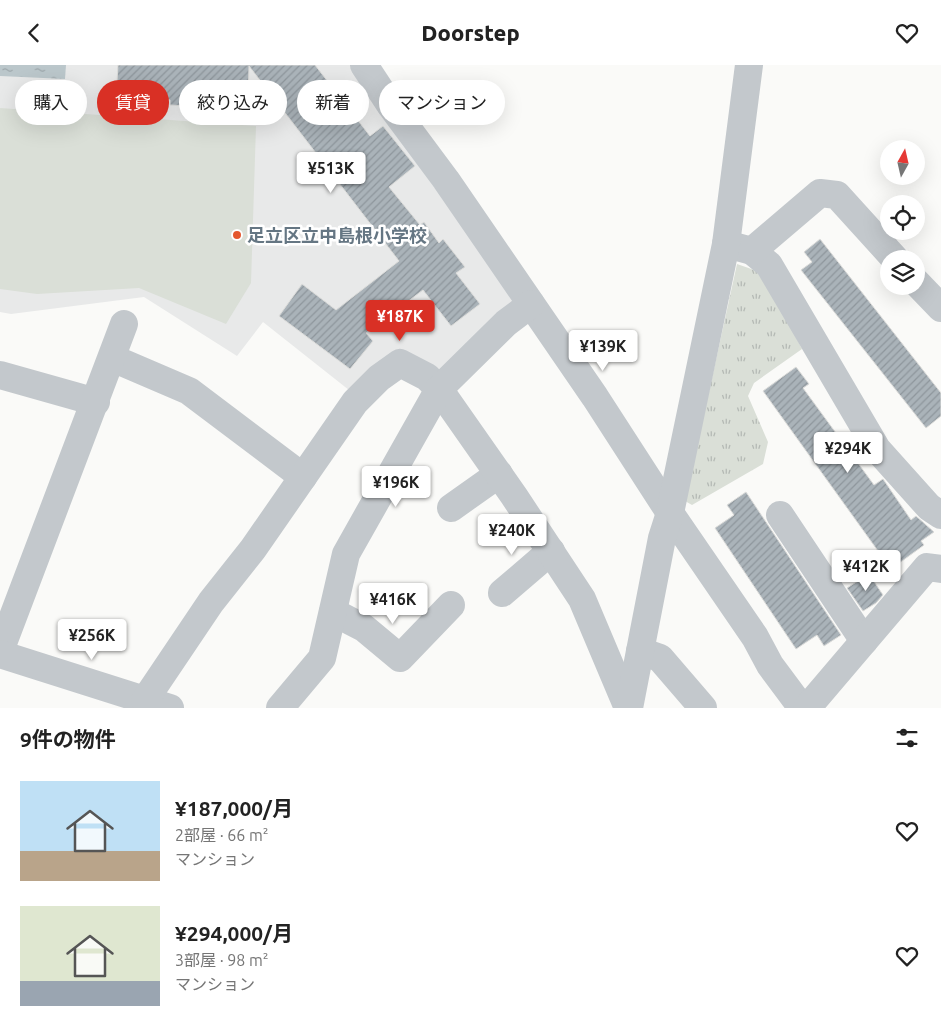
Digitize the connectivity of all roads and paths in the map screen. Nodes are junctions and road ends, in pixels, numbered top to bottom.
1 (364, 65) edge
2 (749, 65) edge
3 (739, 247) junction
4 (887, 250) edge
5 (925, 291) edge
6 (531, 304) junction
7 (941, 308) edge
8 (124, 324) dead end
9 (112, 358) junction
10 (0, 375) edge
11 (439, 389) junction
12 (96, 402) junction
13 (499, 474) junction
14 (303, 477) junction
15 (450, 508) dead end
16 (670, 513) junction
17 (780, 515) dead end
18 (941, 515) edge
19 (550, 551) junction
20 (936, 563) edge
21 (502, 593) dead end
22 (451, 605) dead end
23 (333, 612) junction
24 (864, 641) junction
25 (640, 651) junction
26 (0, 653) edge
27 (158, 704) edge
28 (280, 708) edge
29 (629, 708) edge
30 (703, 708) edge
31 (802, 708) edge
32 (807, 708) edge

1 - 6 street
2 - 3 street
3 - 4 street
3 - 16 street
3 - 18 street
5 - 7 street
6 - 11 street
6 - 16 street
8 - 9 street
9 - 12 street
9 - 14 street
10 - 12 street
11 - 13 street
11 - 14 street
11 - 23 street
12 - 26 street
13 - 15 street
13 - 19 street
14 - 27 street
16 - 25 street
16 - 31 street
17 - 24 street
19 - 21 street
19 - 29 street
20 - 24 street
22 - 23 street
23 - 28 street
24 - 32 street
25 - 29 street
25 - 30 street
26 - 27 street

